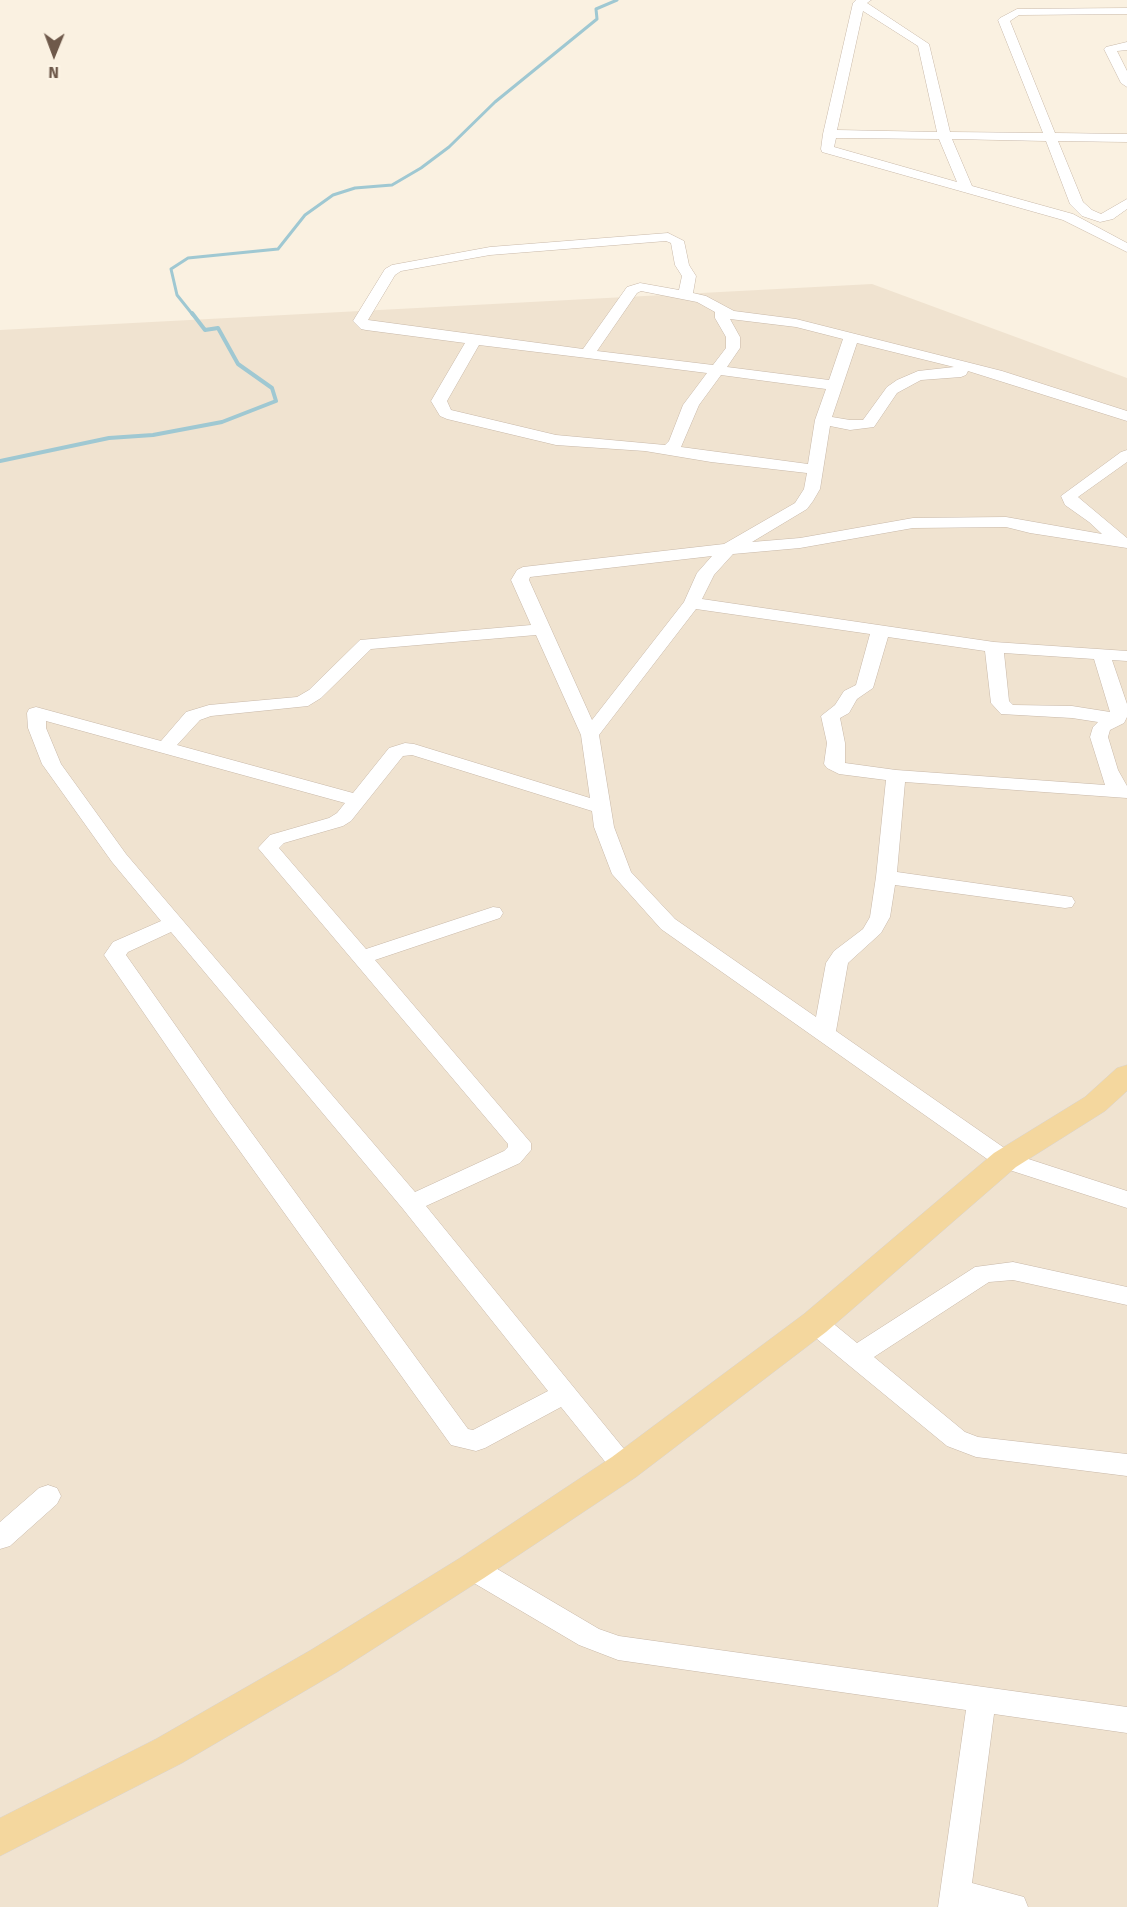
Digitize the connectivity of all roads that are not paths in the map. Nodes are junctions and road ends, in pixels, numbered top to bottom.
1 (862, 2) edge
2 (1127, 11) edge
3 (1127, 46) edge
4 (1127, 84) edge
5 (829, 134) junction
6 (944, 135) junction
7 (1049, 137) junction
8 (1127, 138) edge
9 (966, 188) junction
10 (1127, 203) edge
11 (1127, 248) edge
12 (685, 296) junction
13 (722, 311) junction
14 (851, 338) junction
15 (474, 340) junction
16 (587, 354) junction
17 (717, 369) junction
18 (997, 374) junction
19 (834, 385) junction
20 (1127, 416) edge
21 (823, 420) junction
22 (669, 449) junction
23 (1127, 455) edge
24 (813, 469) junction
25 (1123, 542) edge
26 (728, 549) junction
27 (692, 603) junction
28 (542, 629) junction
29 (880, 632) junction
30 (994, 647) junction
31 (1101, 654) junction
32 (1127, 656) edge
33 (1117, 719) junction
34 (590, 735) junction
35 (164, 749) junction
36 (896, 776) junction
37 (1123, 792) edge
38 (358, 800) junction
39 (599, 807) junction
40 (886, 877) junction
41 (1065, 902) dead end
42 (494, 913) dead end
43 (174, 924) junction
44 (363, 957) junction
45 (824, 1035) junction
46 (1127, 1075) edge
47 (1005, 1160) junction
48 (1127, 1200) edge
49 (411, 1203) junction
50 (1127, 1296) edge
51 (815, 1323) junction
52 (856, 1356) junction
53 (564, 1394) junction
54 (1127, 1465) edge
55 (624, 1467) junction
56 (48, 1496) dead end
57 (0, 1538) edge
58 (472, 1569) junction
59 (982, 1700) junction
60 (1127, 1720) edge
61 (0, 1838) edge
62 (954, 1900) edge
63 (1013, 1907) edge

1 - 5 street
1 - 6 street
2 - 7 street
3 - 4 street
5 - 6 street
5 - 9 street
6 - 7 street
6 - 9 street
7 - 8 street
7 - 10 street
9 - 11 street
12 - 13 street
12 - 15 street
12 - 16 street
13 - 14 street
13 - 17 street
14 - 18 street
14 - 19 street
15 - 16 street
15 - 22 street
16 - 17 street
17 - 19 street
17 - 22 street
18 - 20 street
18 - 21 street
19 - 21 street
21 - 24 street
22 - 24 street
23 - 25 street
24 - 26 street
25 - 26 street
26 - 27 street
26 - 28 street
27 - 29 street
27 - 34 street
28 - 34 street
28 - 35 street
29 - 30 street
29 - 36 street
30 - 31 street
30 - 33 street
31 - 32 street
31 - 33 street
33 - 37 street
34 - 39 street
35 - 38 street
35 - 43 street
36 - 37 street
36 - 40 street
38 - 39 street
38 - 44 street
39 - 45 street
40 - 41 street
40 - 45 street
42 - 44 street
43 - 49 street
43 - 53 street
44 - 49 street
45 - 47 street
46 - 47 main road
47 - 48 street
47 - 51 main road
49 - 53 street
50 - 52 street
51 - 52 street
51 - 55 main road
52 - 54 street
53 - 55 street
55 - 58 main road
56 - 57 street
58 - 59 street
58 - 61 main road
59 - 60 street
59 - 62 street
62 - 63 street

